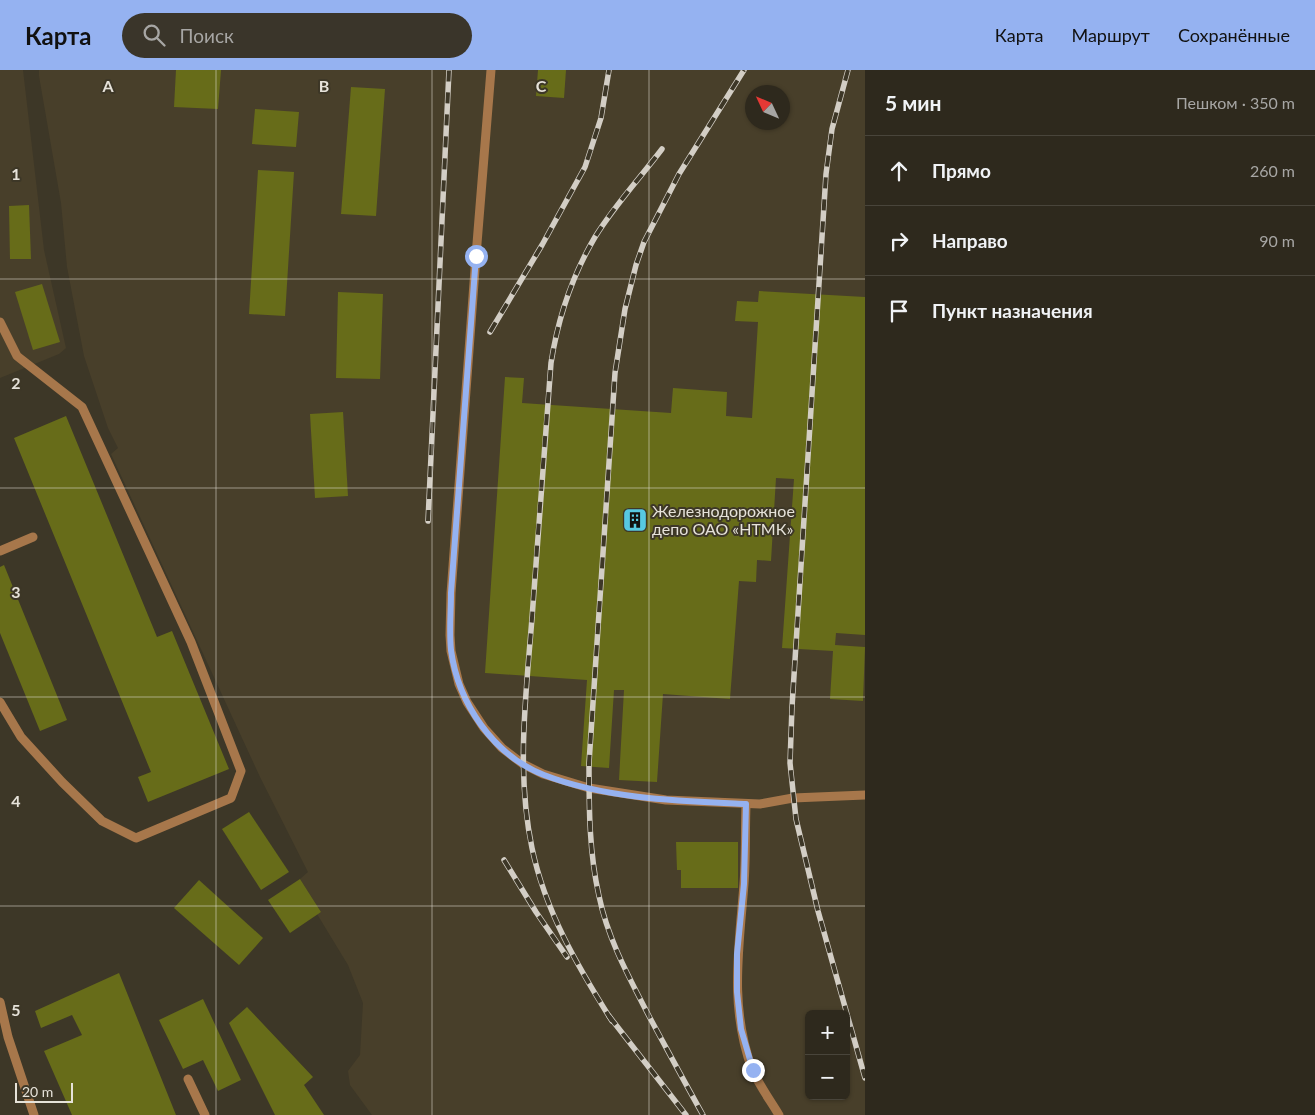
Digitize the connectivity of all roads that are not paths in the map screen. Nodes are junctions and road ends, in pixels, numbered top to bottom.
1 (492, 70) edge
2 (0, 322) edge
3 (33, 538) dead end
4 (0, 551) edge
5 (0, 702) edge
6 (865, 795) edge
7 (746, 804) junction
8 (0, 1002) edge
9 (188, 1079) dead end
10 (34, 1115) edge
11 (205, 1115) edge
12 (779, 1115) edge

1 - 7 lane
2 - 5 lane
3 - 4 lane
6 - 7 lane
7 - 12 lane
8 - 10 lane
9 - 11 lane

